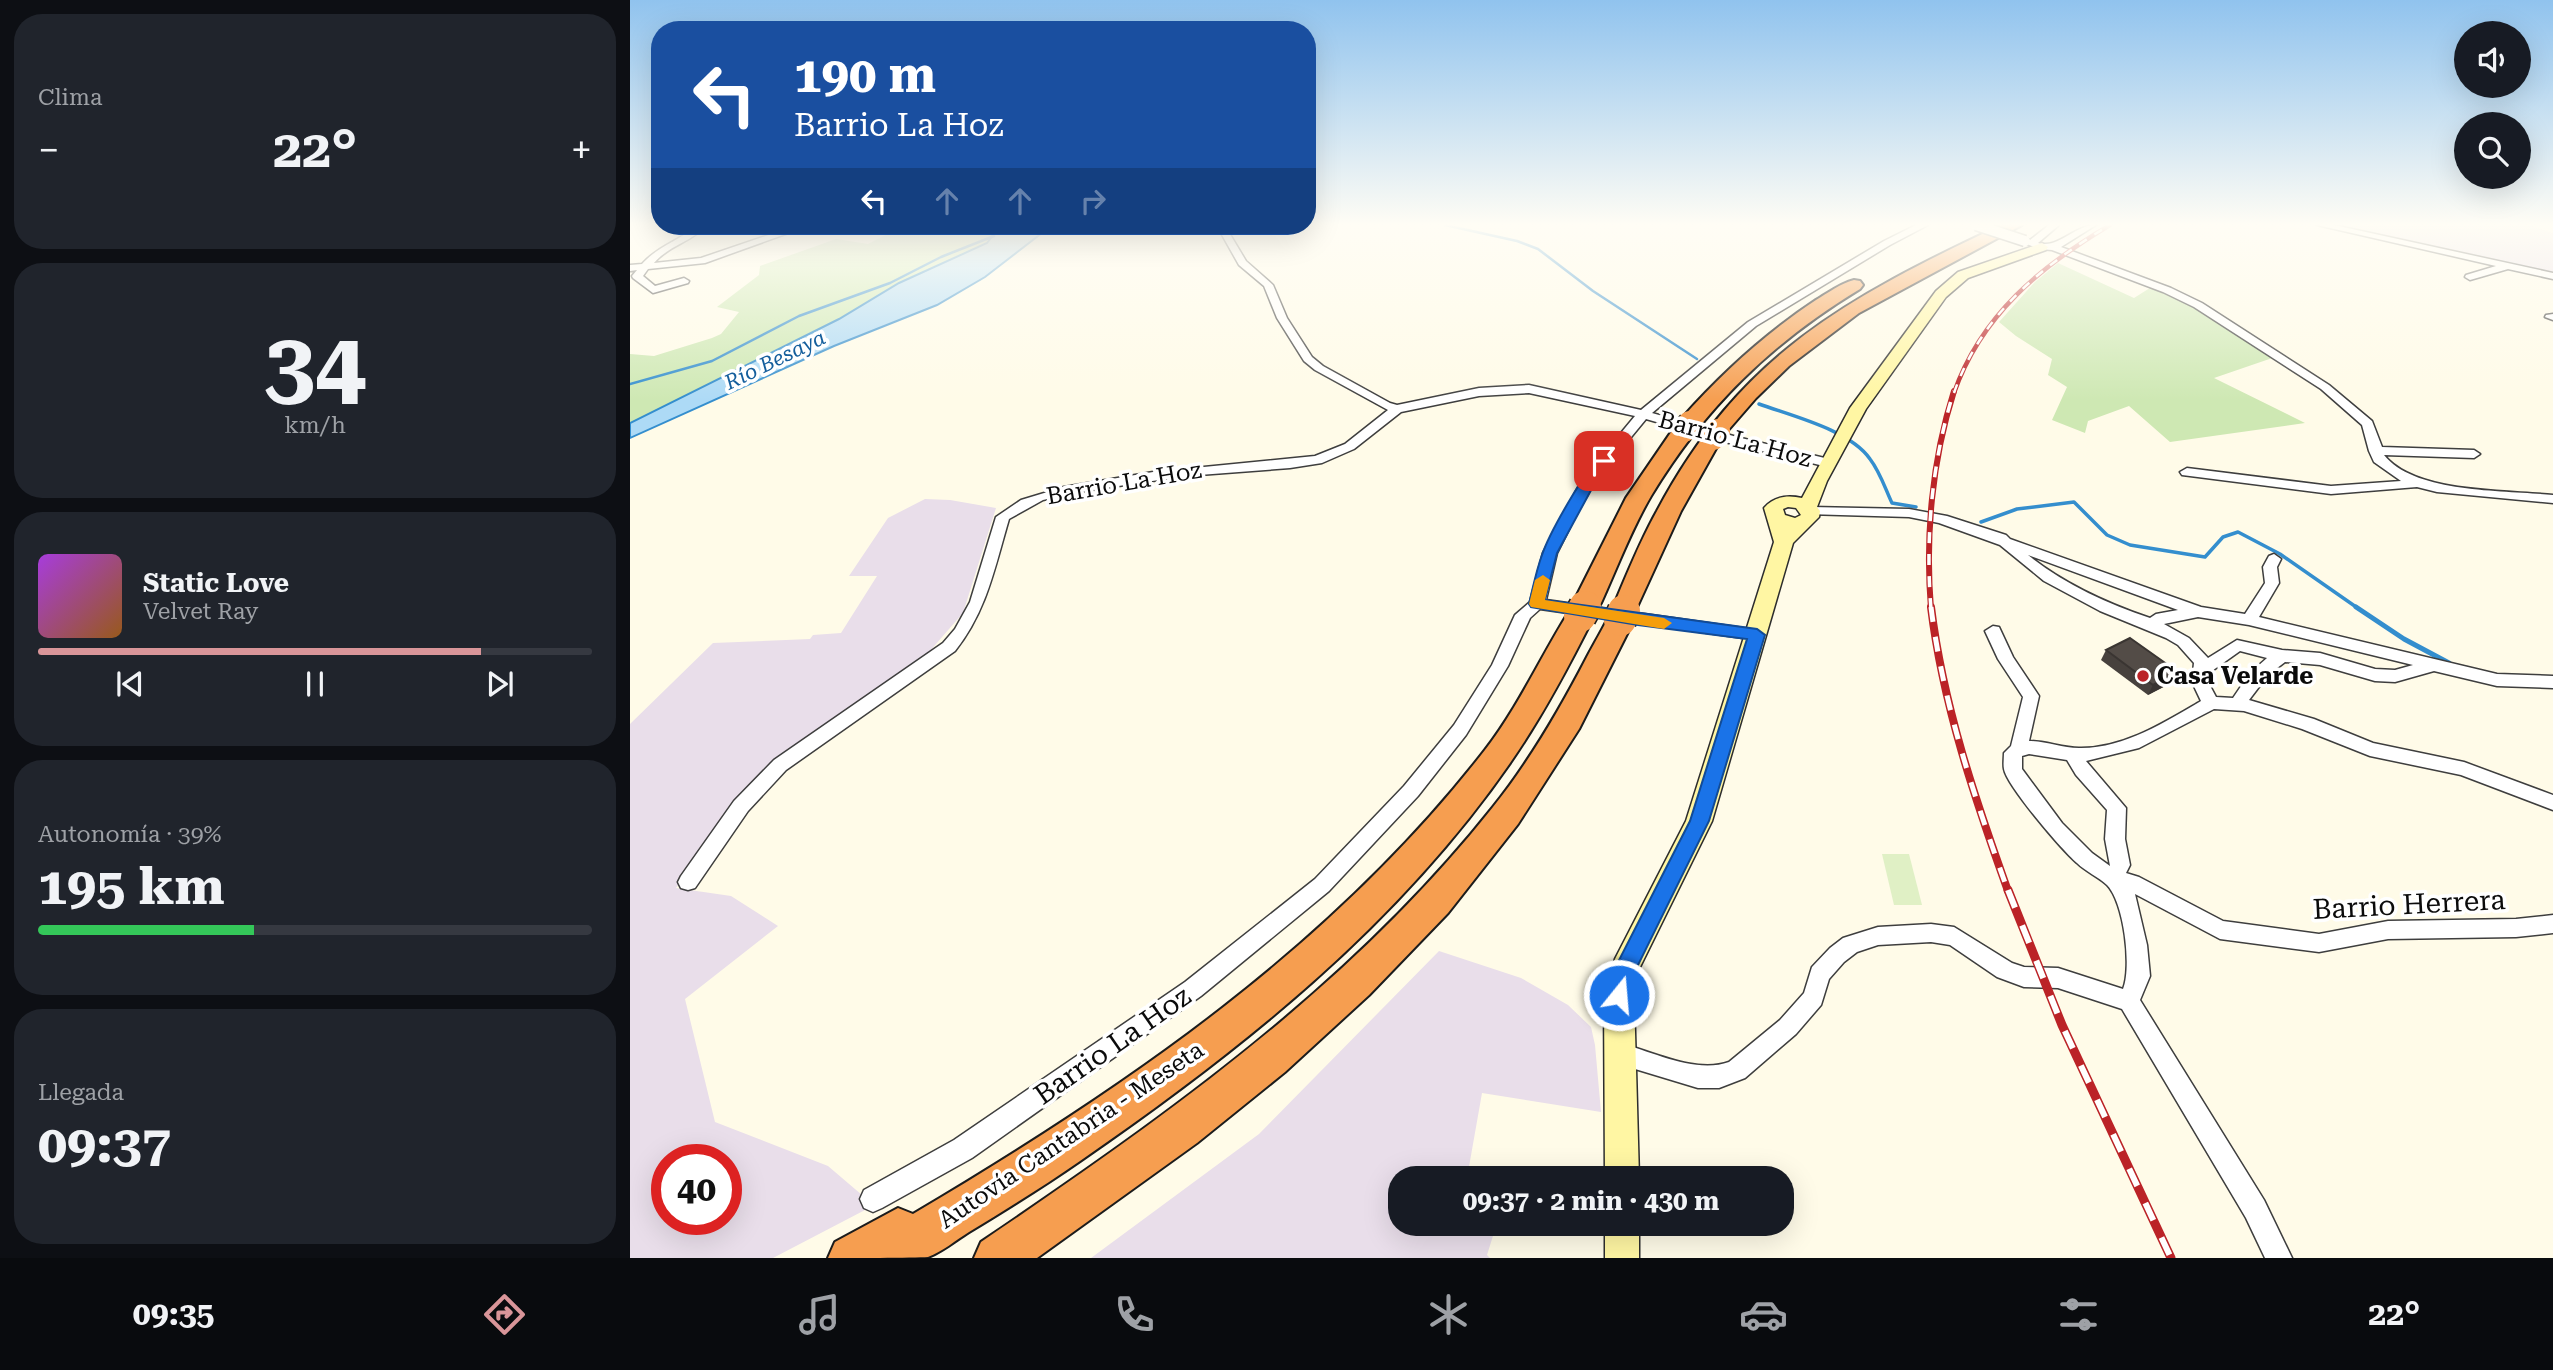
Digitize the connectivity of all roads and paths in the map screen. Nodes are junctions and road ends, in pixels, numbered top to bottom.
1 (646, 284) edge
2 (675, 284) edge
3 (1266, 284) edge
4 (1819, 284) edge
5 (1857, 284) edge
6 (1892, 284) edge
7 (1951, 284) edge
8 (2150, 284) edge
9 (1397, 409) junction
10 (1643, 414) junction
11 (2375, 451) junction
12 (2474, 453) dead end
13 (1828, 463) junction
14 (2187, 472) dead end
15 (1818, 481) junction
16 (2416, 484) junction
17 (2553, 499) edge
18 (1787, 501) junction
19 (1807, 515) junction
20 (1778, 519) junction
21 (2001, 538) junction
22 (1784, 542) junction
23 (2274, 559) dead end
24 (1536, 604) junction
25 (2199, 612) junction
26 (2249, 620) junction
27 (2149, 626) junction
28 (1993, 631) dead end
29 (1757, 635) junction
30 (2282, 656) junction
31 (2434, 665) junction
32 (2203, 669) junction
33 (2553, 682) edge
34 (2211, 703) junction
35 (2237, 705) junction
36 (2020, 748) junction
37 (2073, 755) junction
38 (2553, 803) edge
39 (2113, 879) junction
40 (688, 882) dead end
41 (2553, 924) edge
42 (2129, 1001) junction
43 (1620, 1054) junction
44 (1622, 1166) edge
45 (1012, 1180) junction
46 (873, 1199) dead end
47 (1622, 1236) edge
48 (851, 1258) edge
49 (884, 1258) edge
50 (997, 1258) edge
51 (1622, 1258) edge
52 (2279, 1258) edge

1 - 2 street
3 - 9 street
4 - 10 street
5 - 45 highway, Autovía Cantabria - Meseta
6 - 50 highway
7 - 13 street
8 - 11 street
9 - 10 street, Barrio La Hoz
9 - 40 street, Barrio La Hoz
10 - 13 street, Barrio La Hoz
10 - 24 street, Barrio La Hoz
11 - 12 street
11 - 16 street
13 - 15 street
14 - 16 street
15 - 18 street
15 - 19 street
16 - 17 street
18 - 19 street
18 - 20 street
19 - 20 street
19 - 21 street
19 - 22 street
20 - 22 street
21 - 25 street
21 - 27 street
22 - 29 street
23 - 26 street
24 - 29 street
24 - 46 street, Barrio La Hoz
25 - 26 street
25 - 27 street
26 - 31 street
27 - 32 street
28 - 36 street, Barrio Herrera
29 - 43 street
30 - 31 street
30 - 32 street
30 - 35 street
31 - 33 street
32 - 34 street
34 - 35 street
34 - 37 street
35 - 38 street
36 - 37 street
36 - 39 street, Barrio Herrera
37 - 39 street
39 - 41 street, Barrio Herrera
39 - 42 street, Barrio Herrera
42 - 43 street
42 - 52 street
43 - 44 street
45 - 48 highway
45 - 49 highway, Autovía Cantabria - Meseta
47 - 51 street

